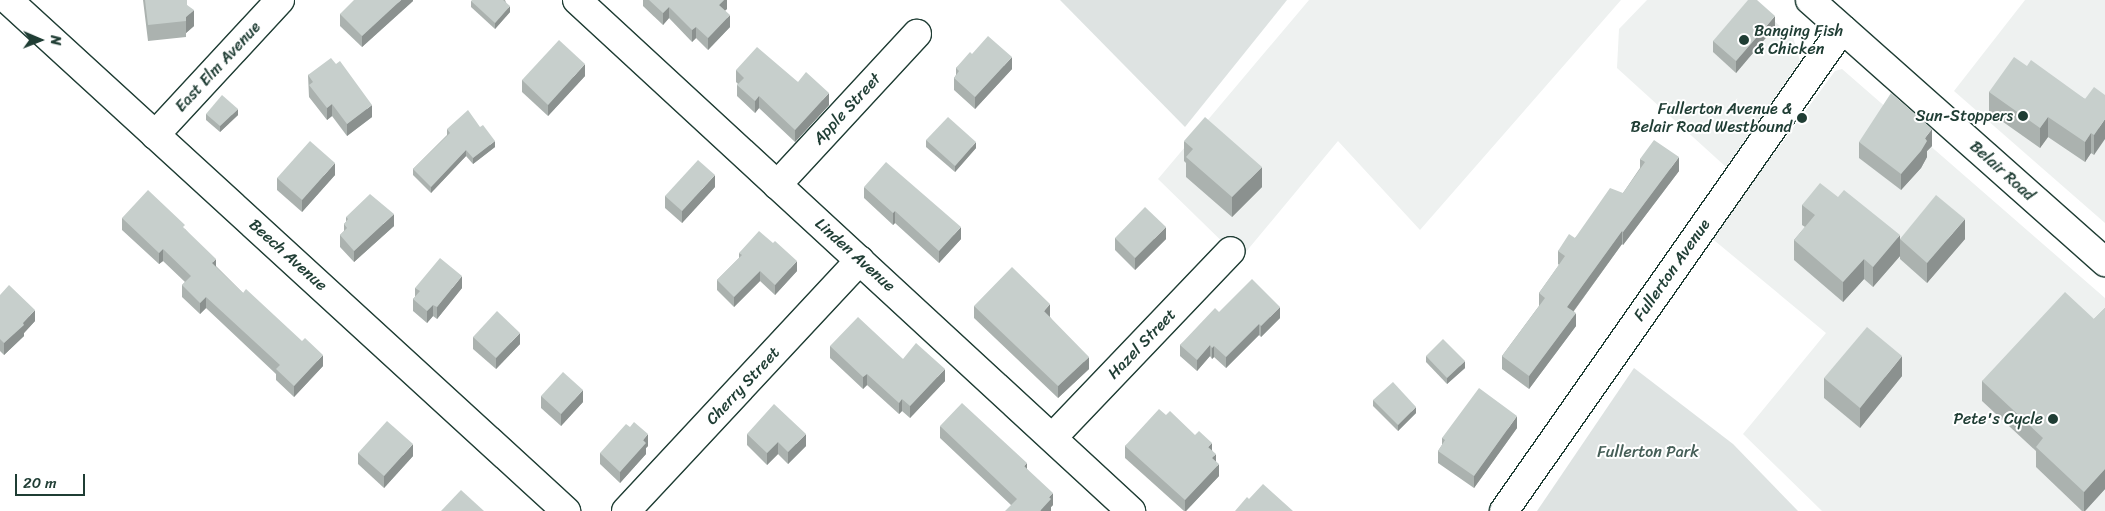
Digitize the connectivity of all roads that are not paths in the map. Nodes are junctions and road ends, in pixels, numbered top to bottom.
1 (8, 0) edge
2 (280, 0) edge
3 (577, 0) edge
4 (1810, 0) edge
5 (1842, 29) junction
6 (917, 34) dead end
7 (156, 135) junction
8 (778, 185) junction
9 (1231, 251) dead end
10 (860, 260) junction
11 (2105, 262) edge
12 (1053, 436) junction
13 (566, 511) edge
14 (626, 511) edge
15 (1132, 511) edge
16 (1504, 511) edge

1 - 7 street, Beech Avenue
2 - 7 street, East Elm Avenue
3 - 8 street, Linden Avenue
4 - 5 street, Belair Road
5 - 11 street, Belair Road
5 - 16 street, Fullerton Avenue
6 - 8 street, Apple Street
7 - 13 street, Beech Avenue
8 - 10 street, Linden Avenue
9 - 12 street, Hazel Street
10 - 12 street, Linden Avenue
10 - 14 street, Cherry Street
12 - 15 street, Linden Avenue

